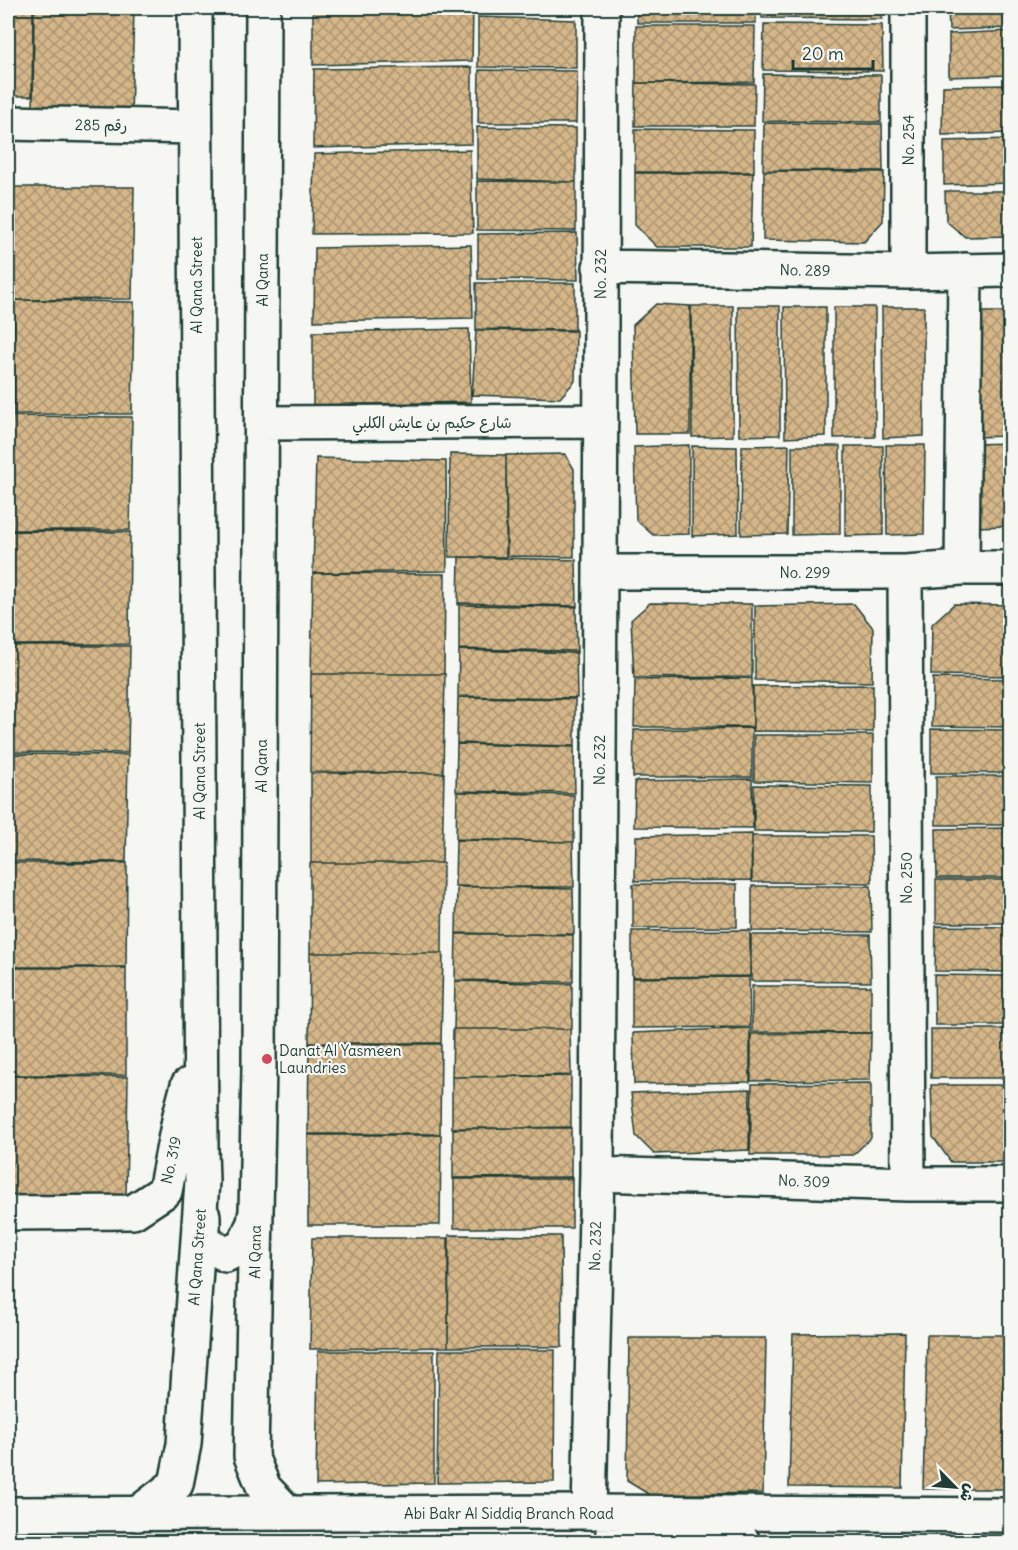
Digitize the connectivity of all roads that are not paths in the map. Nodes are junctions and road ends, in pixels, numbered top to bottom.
1 (195, 8) edge
2 (263, 8) edge
3 (602, 8) edge
4 (908, 8) edge
5 (8, 123) edge
6 (195, 127) junction
7 (600, 267) junction
8 (965, 270) junction
9 (1011, 270) edge
10 (908, 272) junction
11 (601, 421) junction
12 (262, 423) junction
13 (963, 567) junction
14 (1011, 568) edge
15 (600, 572) junction
16 (905, 572) junction
17 (201, 1040) junction
18 (260, 1066) junction
19 (597, 1174) junction
20 (202, 1181) junction
21 (908, 1184) junction
22 (1011, 1184) edge
23 (8, 1213) edge
24 (287, 1512) junction
25 (589, 1512) junction
26 (382, 1513) junction
27 (8, 1514) edge
28 (137, 1514) junction
29 (1011, 1515) edge
30 (743, 1542) edge

1 - 6 street, Al Qana Street
2 - 12 street, Al Qana
3 - 7 street, No. 232
4 - 10 street, No. 254
5 - 6 street, رقم 285
6 - 17 street, Al Qana Street
7 - 10 street, No. 289
7 - 11 street, No. 232
8 - 9 street, No. 289
8 - 10 street, No. 289
8 - 13 street
11 - 12 street, شارع حكيم بن عايش الكلبي
11 - 15 street, No. 232
12 - 18 street, Al Qana
13 - 14 street, No. 299
13 - 16 street, No. 299
15 - 16 street, No. 299
15 - 19 street, No. 232
16 - 21 street, No. 250
17 - 20 street, Al Qana Street
17 - 23 street, No. 319
18 - 20 street
18 - 24 street, Al Qana
19 - 21 street, No. 309
19 - 25 street, No. 232
20 - 28 street, Al Qana Street
21 - 22 street, No. 309
24 - 26 street, Abi Bakr Al Siddiq Branch Road
24 - 28 street, Abi Bakr Al Siddiq Branch Road
25 - 26 street, Abi Bakr Al Siddiq Branch Road
25 - 29 street, Abi Bakr Al Siddiq Branch Road
26 - 30 street
27 - 28 street, Abi Bakr Al Siddiq Branch Road

